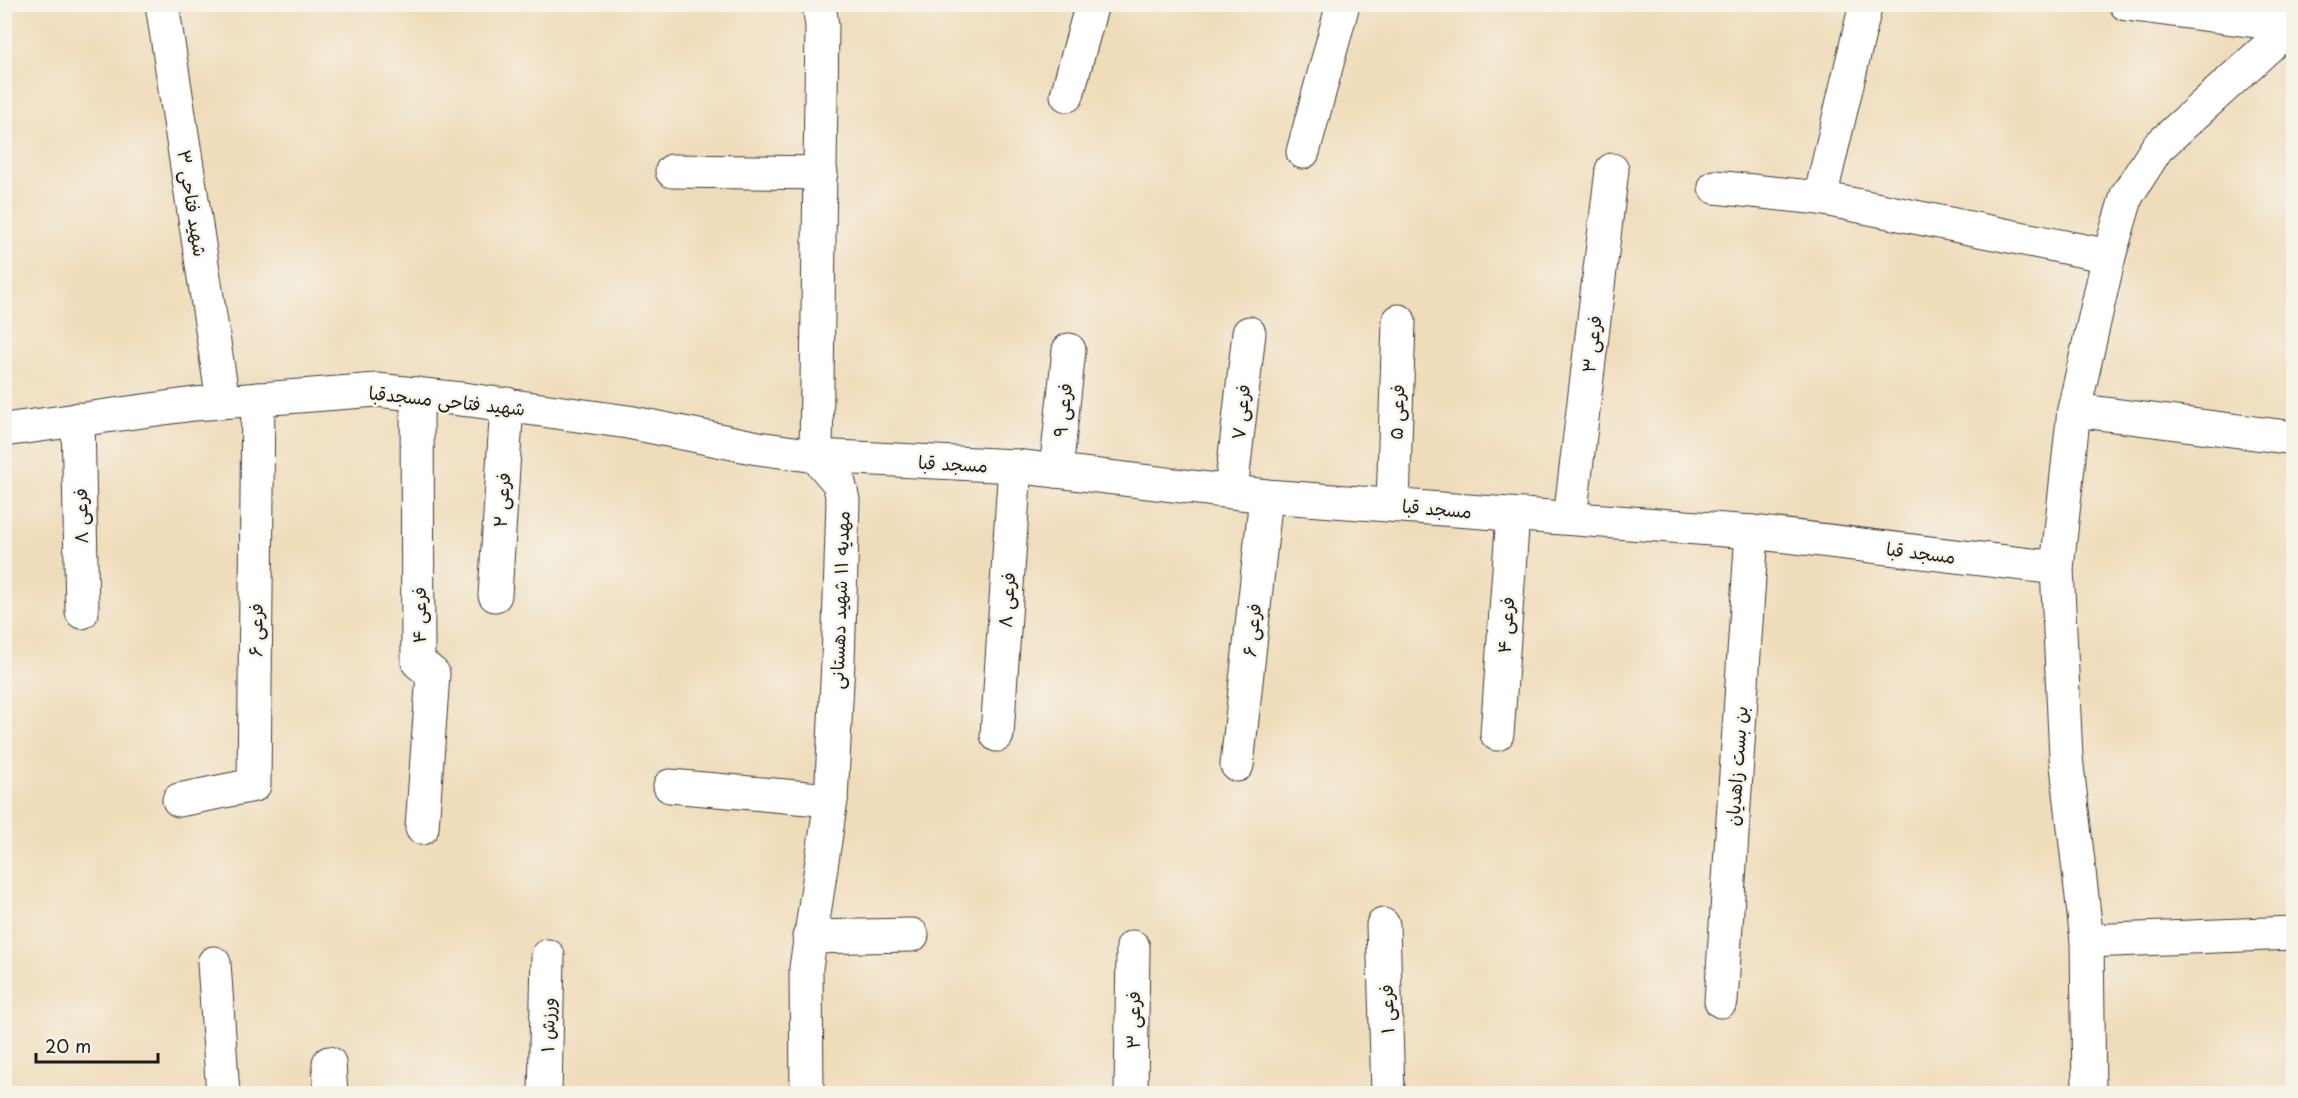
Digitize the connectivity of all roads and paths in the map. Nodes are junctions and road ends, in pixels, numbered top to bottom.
1 (162, 4) edge
2 (819, 4) edge
3 (1092, 4) edge
4 (1343, 4) edge
5 (1866, 4) edge
6 (2126, 4) edge
7 (2291, 19) edge
8 (1067, 95) dead end
9 (1303, 152) dead end
10 (1612, 170) dead end
11 (672, 171) dead end
12 (821, 173) junction
13 (1715, 187) dead end
14 (1820, 198) junction
15 (2109, 256) junction
16 (1399, 321) dead end
17 (1249, 333) dead end
18 (1069, 350) dead end
19 (417, 394) junction
20 (258, 399) junction
21 (223, 401) junction
22 (507, 405) junction
23 (2074, 410) junction
24 (78, 419) junction
25 (4, 429) edge
26 (2294, 438) edge
27 (816, 456) junction
28 (1015, 466) junction
29 (1056, 471) junction
30 (1232, 491) junction
31 (1266, 495) junction
32 (1393, 504) junction
33 (1513, 515) junction
34 (1570, 518) junction
35 (1752, 532) junction
36 (2057, 568) junction
37 (495, 595) dead end
38 (82, 612) dead end
39 (1497, 734) dead end
40 (997, 735) dead end
41 (1237, 765) dead end
42 (670, 786) dead end
43 (179, 800) dead end
44 (831, 800) junction
45 (422, 828) dead end
46 (1383, 925) dead end
47 (2294, 933) edge
48 (912, 935) dead end
49 (809, 937) junction
50 (2087, 941) junction
51 (1132, 947) dead end
52 (548, 956) dead end
53 (214, 963) dead end
54 (1720, 1001) dead end
55 (223, 1094) edge
56 (545, 1094) edge
57 (807, 1094) edge
58 (1131, 1094) edge
59 (1388, 1094) edge
60 (2089, 1094) edge

1 - 21 street, شهید فتاحی ۳
2 - 12 street
3 - 8 street
4 - 9 street
5 - 14 street
6 - 7 street
7 - 15 street
10 - 34 street, فرعی ۳
11 - 12 street
12 - 27 street
13 - 14 street
14 - 15 street
15 - 23 street
16 - 32 street, فرعی ۵
17 - 30 street, فرعی ۷
18 - 29 street, فرعی ۹
19 - 20 street, شهید فتاحی مسجدقبا
19 - 22 street, شهید فتاحی مسجدقبا
19 - 45 street, فرعی ۴
20 - 21 street, شهید فتاحی مسجدقبا
20 - 43 street, فرعی ۶
21 - 24 street, شهید فتاحی مسجدقبا
22 - 27 street, شهید فتاحی مسجدقبا
22 - 37 street, فرعی ۲
23 - 26 street
23 - 36 street
24 - 25 street, شهید فتاحی مسجدقبا
24 - 38 street, فرعی ۸
27 - 28 street, مسجد قبا
27 - 44 street, مهدیه ۱۱ شهید دهستانی
28 - 29 street, مسجد قبا
28 - 40 street, فرعی ۸
29 - 30 street, مسجد قبا
30 - 31 street, مسجد قبا
31 - 32 street, مسجد قبا
31 - 41 street, فرعی ۶
32 - 33 street, مسجد قبا
33 - 34 street, مسجد قبا
33 - 39 street, فرعی ۴
34 - 35 street, مسجد قبا
35 - 36 street, مسجد قبا
35 - 54 street, بن بست زاهدیان
36 - 50 street
42 - 44 street
44 - 49 street, مهدیه ۱۱ شهید دهستانی
46 - 59 street, فرعی ۱
47 - 50 street
48 - 49 street
49 - 57 street, مهدیه ۱۱ شهید دهستانی
50 - 60 street
51 - 58 street, فرعی ۳
52 - 56 street, ورزش ۱
53 - 55 street

